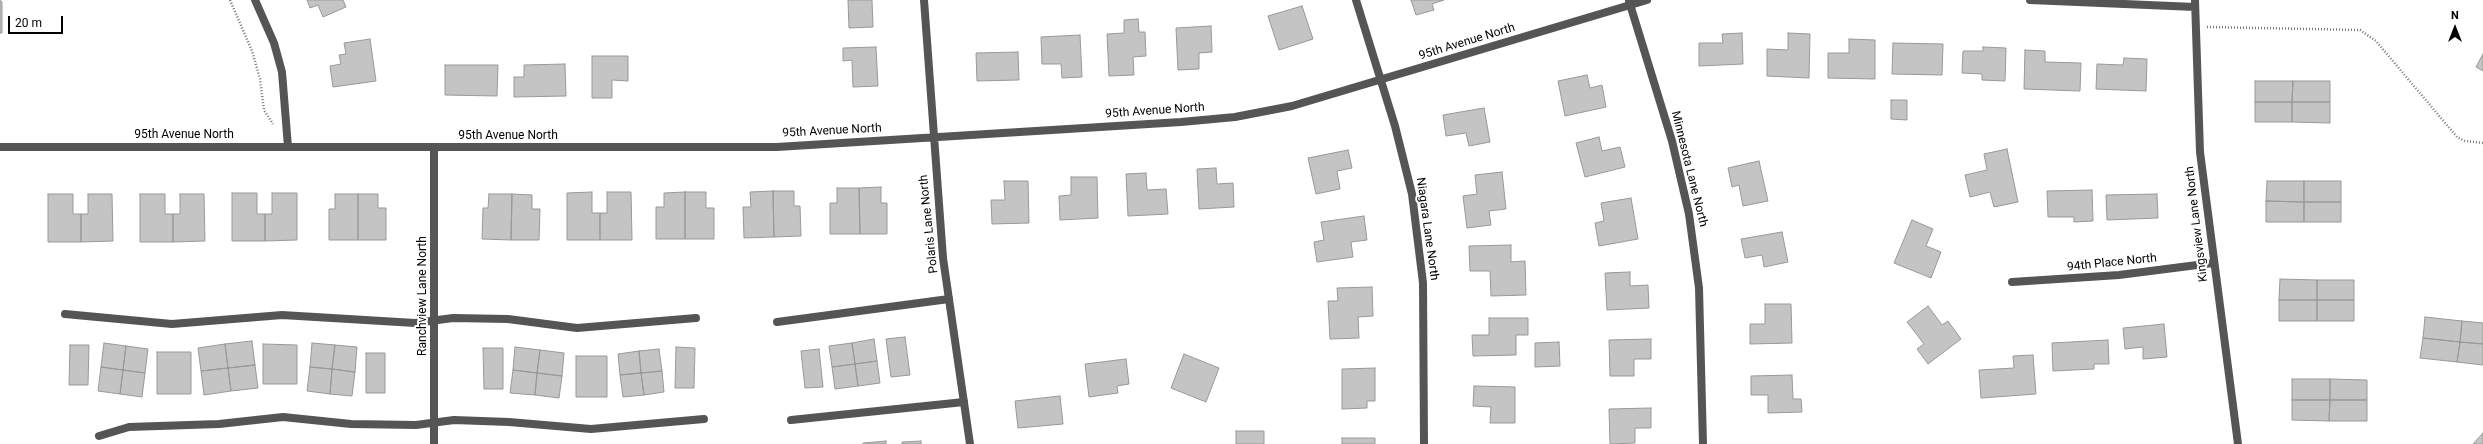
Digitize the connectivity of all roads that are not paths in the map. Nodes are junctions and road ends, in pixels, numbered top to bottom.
1 (255, 0) edge
2 (924, 0) edge
3 (1356, 0) edge
4 (1647, 0) edge
5 (2030, 0) edge
6 (1629, 2) edge
7 (2195, 4) edge
8 (1382, 80) junction
9 (933, 138) junction
10 (288, 147) junction
11 (0, 148) edge
12 (434, 148) junction
13 (2213, 263) junction
14 (2012, 282) dead end
15 (949, 299) junction
16 (65, 314) dead end
17 (696, 318) dead end
18 (435, 320) junction
19 (776, 322) dead end
20 (964, 402) junction
21 (704, 419) dead end
22 (791, 420) dead end
23 (434, 421) junction
24 (99, 436) dead end
25 (434, 444) edge
26 (970, 444) edge
27 (1424, 444) edge
28 (1703, 444) edge
29 (2238, 444) edge

1 - 10 street
2 - 9 street, Polaris Lane North
3 - 8 street, Niagara Lane North
4 - 6 street, 95th Avenue North
5 - 7 street
6 - 8 street, 95th Avenue North
6 - 28 street, Minnesota Lane North
7 - 13 street, Kingsview Lane North
8 - 9 street, 95th Avenue North
8 - 27 street, Niagara Lane North
9 - 12 street, 95th Avenue North
9 - 15 street, Polaris Lane North
10 - 11 street, 95th Avenue North
10 - 12 street, 95th Avenue North
12 - 18 street, Ranchview Lane North
13 - 14 street, 94th Place North
13 - 29 street, Kingsview Lane North
15 - 19 street
15 - 20 street, Polaris Lane North
16 - 18 street
17 - 18 street
18 - 23 street, Ranchview Lane North
20 - 22 street
20 - 26 street, Polaris Lane North
21 - 23 street
23 - 24 street
23 - 25 street, Ranchview Lane North

